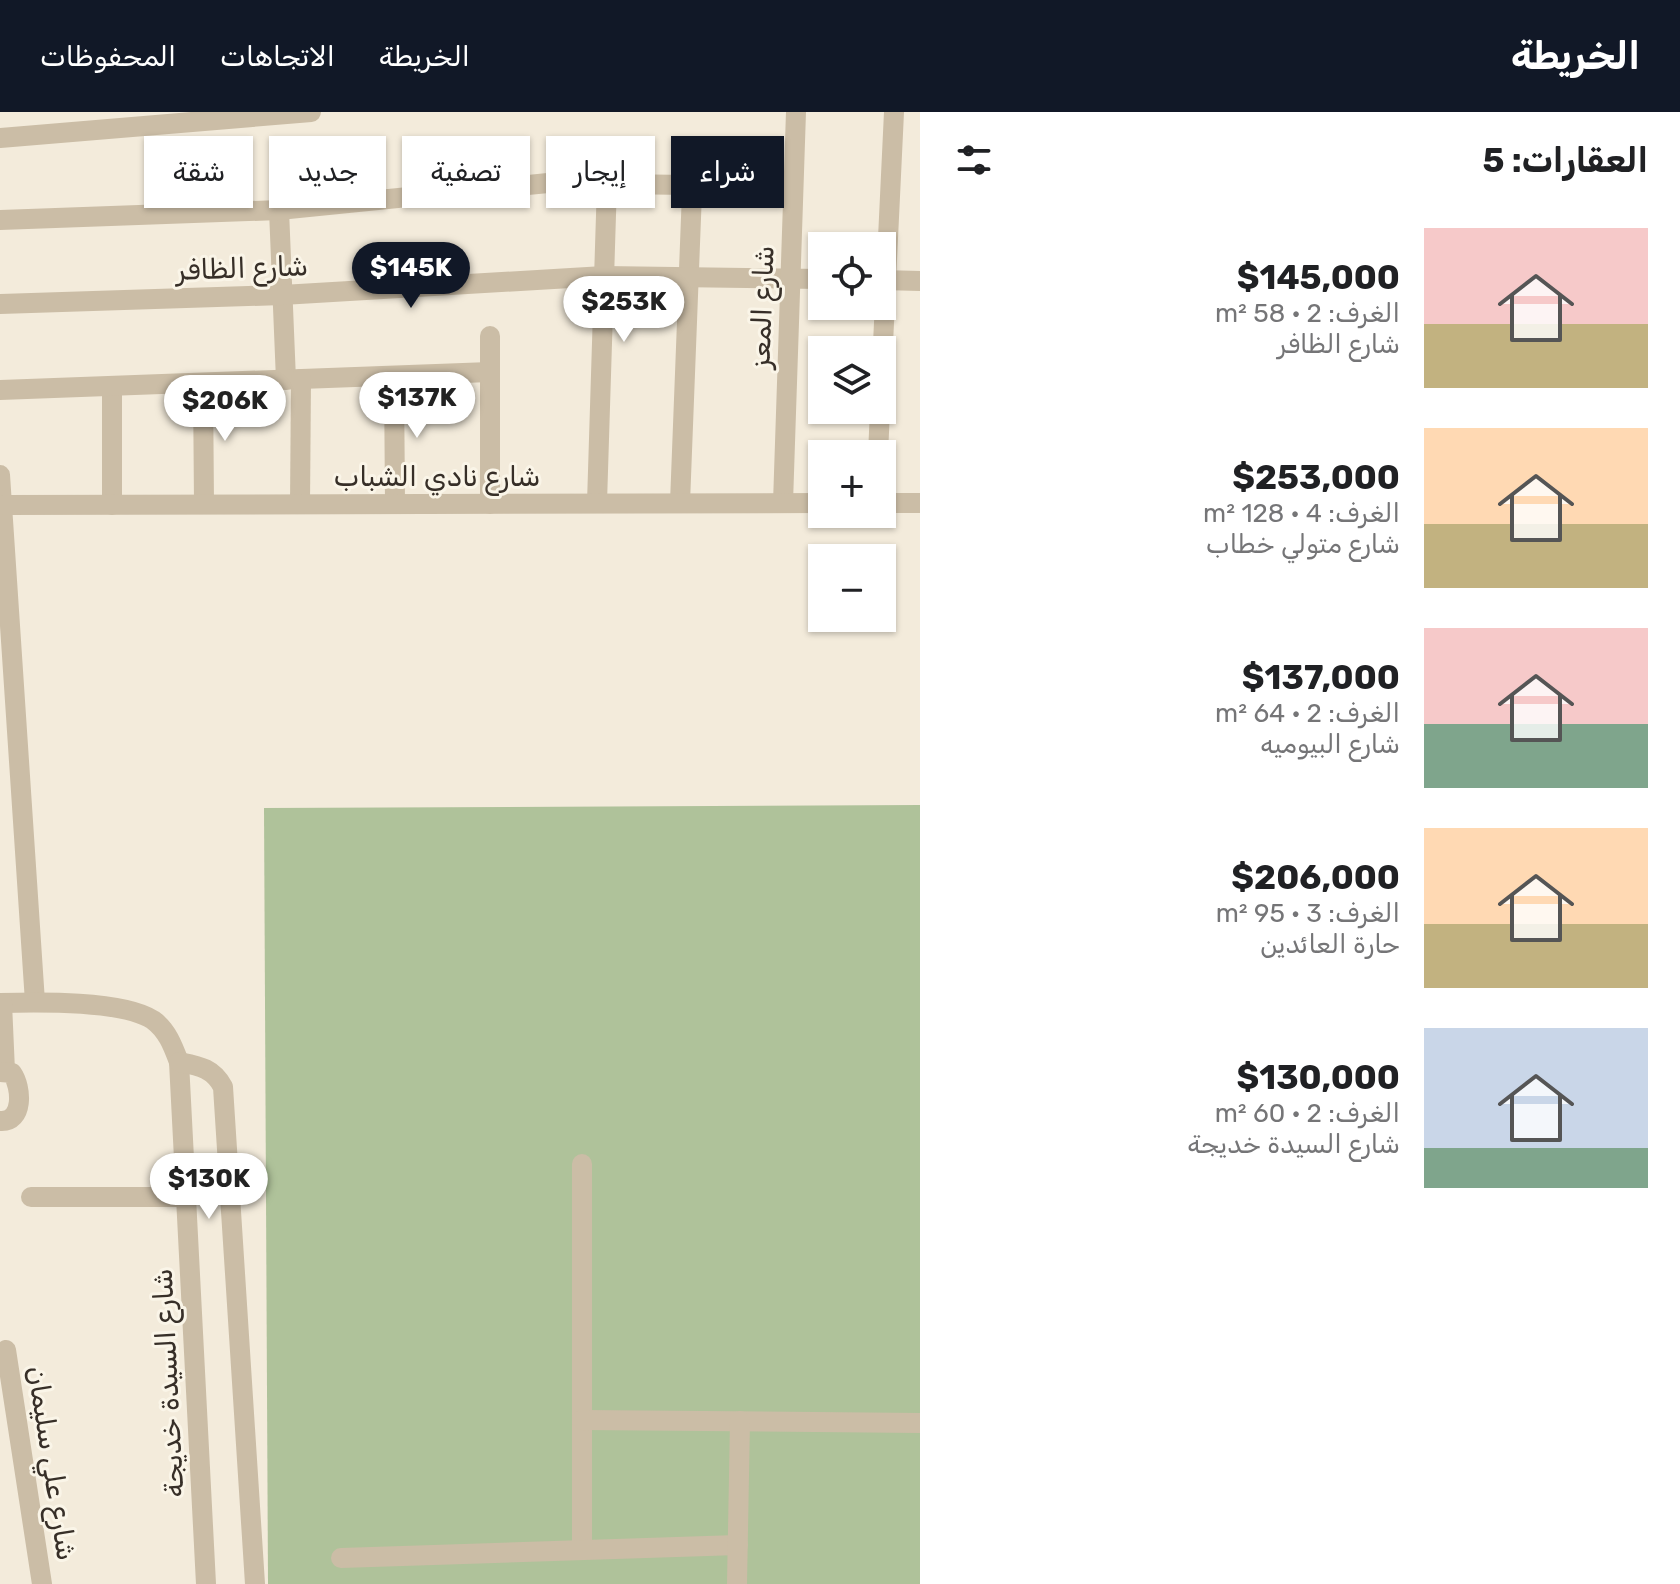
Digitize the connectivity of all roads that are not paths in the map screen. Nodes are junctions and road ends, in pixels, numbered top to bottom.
1 (311, 112) edge
2 (796, 112) edge
3 (894, 112) edge
4 (275, 114) edge
5 (0, 138) edge
6 (546, 183) edge
7 (655, 184) edge
8 (606, 208) edge
9 (279, 210) junction
10 (0, 220) edge
11 (887, 232) edge
12 (604, 276) junction
13 (690, 277) junction
14 (792, 279) junction
15 (808, 279) edge
16 (896, 280) edge
17 (920, 281) edge
18 (282, 295) junction
19 (0, 304) edge
20 (490, 336) dead end
21 (490, 372) junction
22 (394, 376) junction
23 (293, 379) junction
24 (203, 383) junction
25 (112, 386) junction
26 (0, 390) edge
27 (0, 475) edge
28 (597, 503) junction
29 (680, 503) junction
30 (783, 503) junction
31 (808, 503) edge
32 (896, 503) edge
33 (920, 503) edge
34 (204, 504) junction
35 (300, 504) junction
36 (395, 504) junction
37 (490, 504) junction
38 (3, 505) junction
39 (112, 505) junction
40 (35, 1002) junction
41 (1, 1003) edge
42 (179, 1062) junction
43 (2, 1071) edge
44 (0, 1121) edge
45 (582, 1164) dead end
46 (31, 1197) dead end
47 (186, 1197) junction
48 (6, 1350) dead end
49 (582, 1420) junction
50 (740, 1421) junction
51 (920, 1423) edge
52 (738, 1545) junction
53 (582, 1550) junction
54 (341, 1558) dead end
55 (42, 1584) edge
56 (206, 1584) edge
57 (255, 1584) edge
58 (737, 1584) edge

1 - 4 street
2 - 14 street, شارع المعز
3 - 11 street
4 - 5 street
6 - 9 street
7 - 13 street
8 - 12 street
9 - 10 street
9 - 18 street
12 - 13 street, شارع الظافر
12 - 18 street, شارع الظافر
12 - 28 street
13 - 14 street, شارع الظافر
13 - 29 street
14 - 15 street, شارع الظافر
14 - 30 street, شارع المعز
16 - 17 street
18 - 19 street, شارع الظافر
18 - 23 street
20 - 21 street
21 - 22 street
21 - 37 street
22 - 23 street
22 - 36 street
23 - 24 street
23 - 35 street
24 - 25 street
24 - 34 street
25 - 26 street
25 - 39 street
27 - 38 street
28 - 29 street, شارع نادي الشباب
28 - 37 street, شارع نادي الشباب
29 - 30 street, شارع نادي الشباب
30 - 31 street, شارع نادي الشباب
32 - 33 street
34 - 35 street, شارع نادي الشباب
34 - 39 street, شارع نادي الشباب
35 - 36 street, شارع نادي الشباب
36 - 37 street, شارع نادي الشباب
38 - 39 street, شارع نادي الشباب
38 - 40 street
40 - 41 street, شارع السيدة خديجة
40 - 42 street, شارع السيدة خديجة
41 - 43 street
42 - 47 street, شارع السيدة خديجة
42 - 57 street
43 - 44 street
45 - 49 street
46 - 47 street
47 - 56 street, شارع السيدة خديجة
48 - 55 street, شارع علي سليمان
49 - 50 street
49 - 53 street
50 - 51 street
50 - 52 street
52 - 53 street
52 - 58 street
53 - 54 street

